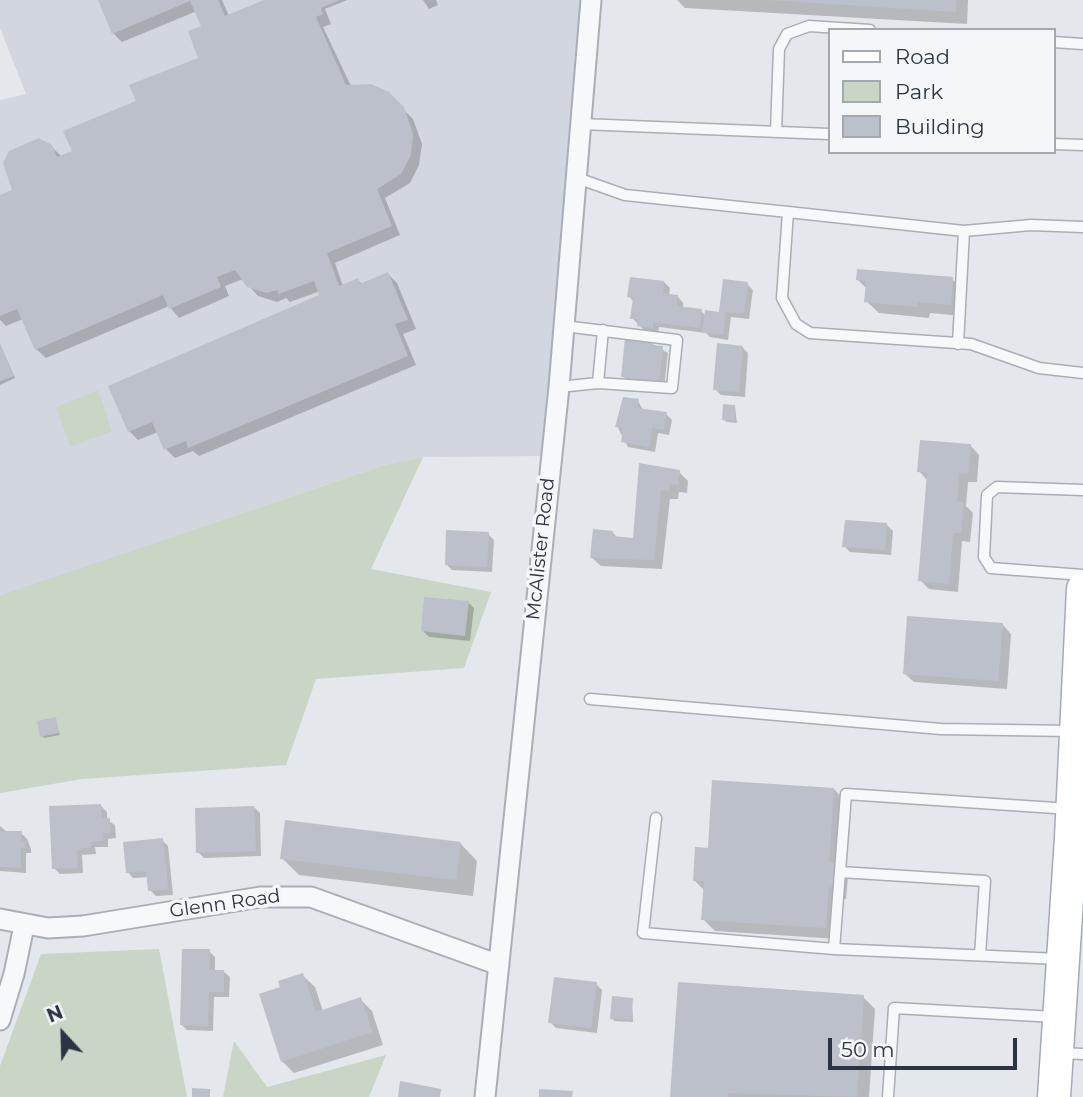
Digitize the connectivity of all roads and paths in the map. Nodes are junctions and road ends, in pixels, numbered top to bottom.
1 (591, 0) edge
2 (840, 28) edge
3 (1055, 42) edge
4 (1083, 44) edge
5 (581, 124) junction
6 (776, 132) junction
7 (828, 134) edge
8 (1055, 144) edge
9 (1083, 145) edge
10 (577, 178) junction
11 (788, 212) junction
12 (1083, 227) edge
13 (964, 231) junction
14 (564, 326) junction
15 (603, 330) junction
16 (958, 344) junction
17 (1083, 373) edge
18 (598, 383) junction
19 (559, 387) junction
20 (1083, 490) edge
21 (1083, 575) edge
22 (1083, 589) edge
23 (590, 699) dead end
24 (1076, 731) junction
25 (656, 818) dead end
26 (1076, 829) edge
27 (840, 872) junction
28 (0, 919) edge
29 (24, 926) junction
30 (834, 949) junction
31 (980, 955) junction
32 (1063, 959) junction
33 (499, 965) junction
34 (1059, 1017) junction
35 (0, 1020) edge
36 (1070, 1053) edge
37 (485, 1097) edge
38 (888, 1097) edge
39 (1054, 1097) edge

1 - 5 street, McAlister Road
2 - 6 lane
3 - 4 lane
5 - 6 lane
5 - 10 street, McAlister Road
6 - 7 lane
8 - 9 lane
10 - 11 lane
10 - 14 street, McAlister Road
11 - 13 lane
11 - 16 lane
12 - 13 lane
13 - 16 lane
14 - 15 lane
14 - 19 street, McAlister Road
15 - 18 lane
15 - 18 lane
16 - 17 lane
18 - 19 lane
19 - 33 street, McAlister Road
20 - 21 lane
22 - 24 main road
23 - 24 lane
24 - 26 main road
25 - 30 lane
26 - 27 lane
26 - 32 main road
27 - 30 lane
27 - 31 lane
28 - 29 street, Glenn Road
29 - 33 street, Glenn Road
29 - 35 street
30 - 31 lane
31 - 32 lane
32 - 34 main road
33 - 37 street, McAlister Road
34 - 36 main road
34 - 38 lane
36 - 39 main road

